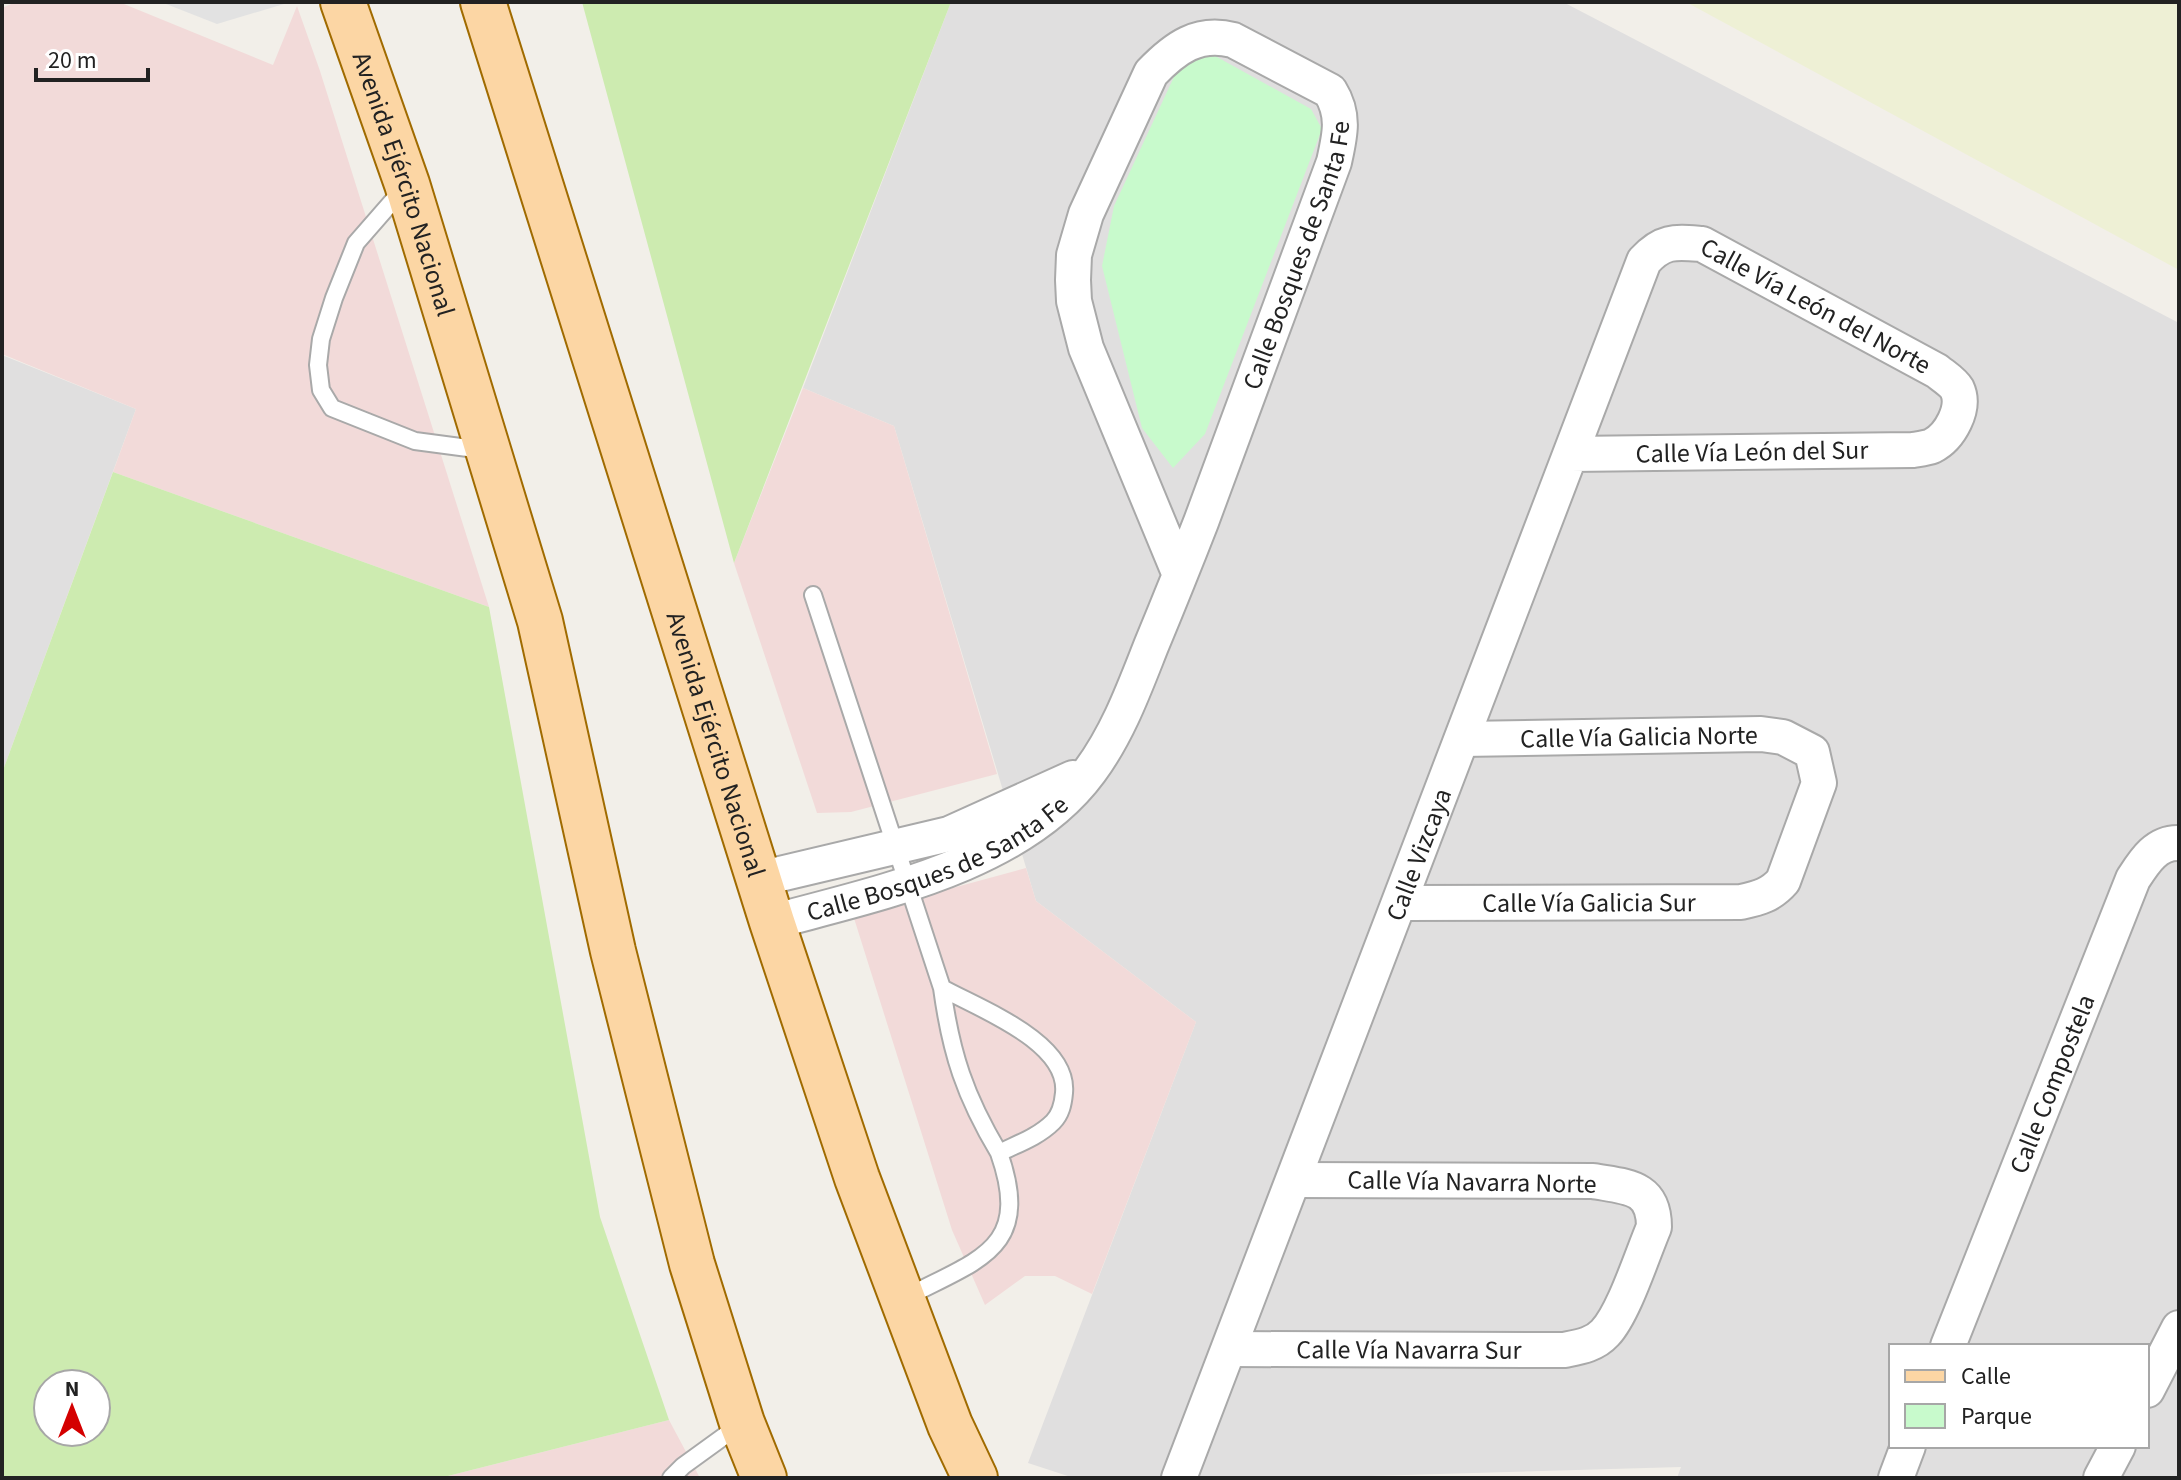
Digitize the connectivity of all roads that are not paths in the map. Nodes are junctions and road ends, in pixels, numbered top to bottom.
1 (343, 2) edge
2 (483, 2) edge
3 (407, 184) junction
4 (1669, 243) joint
5 (1932, 446) joint
6 (489, 451) junction
7 (1571, 454) junction
8 (1180, 575) junction
9 (813, 595) dead end
10 (1462, 739) junction
11 (1089, 772) junction
12 (2179, 843) edge
13 (897, 848) junction
14 (759, 879) junction
15 (908, 884) junction
16 (1774, 891) joint
17 (1401, 903) junction
18 (772, 922) junction
19 (942, 988) junction
20 (999, 1153) junction
21 (1294, 1180) junction
22 (902, 1300) junction
23 (2179, 1328) edge
24 (1949, 1344) edge
25 (1589, 1345) joint
26 (1229, 1349) junction
27 (2149, 1386) edge
28 (742, 1423) junction
29 (1907, 1448) edge
30 (2117, 1448) edge
31 (671, 1478) edge
32 (764, 1478) edge
33 (975, 1478) edge
34 (1179, 1478) edge
35 (1896, 1478) edge
36 (2101, 1478) edge

1 - 3 main road, Avenida Ejército Nacional
2 - 14 main road, Avenida Ejército Nacional
3 - 6 main road, Avenida Ejército Nacional
3 - 6 lane
4 - 5 street, Calle Vía León del Norte
4 - 7 street, Calle Vizcaya
5 - 7 street, Calle Vía León del Sur
6 - 28 main road, Avenida Ejército Nacional
7 - 10 street, Calle Vizcaya
8 - 8 street, Calle Bosques de Santa Fe
8 - 11 street, Calle Bosques de Santa Fe
9 - 13 lane
10 - 16 street, Calle Vía Galicia Norte
10 - 17 street, Calle Vizcaya
11 - 13 street, Calle Bosques de Santa Fe
11 - 15 street, Calle Bosques de Santa Fe
12 - 24 street, Calle Compostela
13 - 14 street, Calle Bosques de Santa Fe
13 - 15 lane
14 - 18 main road, Avenida Ejército Nacional
15 - 18 street, Calle Bosques de Santa Fe
15 - 19 lane
16 - 17 street, Calle Vía Galicia Sur
17 - 21 street, Calle Vizcaya
18 - 22 main road, Avenida Ejército Nacional
19 - 20 lane
19 - 20 lane
20 - 22 lane
21 - 25 street, Calle Vía Navarra Norte
21 - 26 street, Calle Vizcaya
22 - 33 main road, Avenida Ejército Nacional
23 - 27 street
25 - 26 street, Calle Vía Navarra Sur
26 - 34 street, Calle Vizcaya
28 - 31 lane
28 - 32 main road, Avenida Ejército Nacional
29 - 35 street
30 - 36 street

